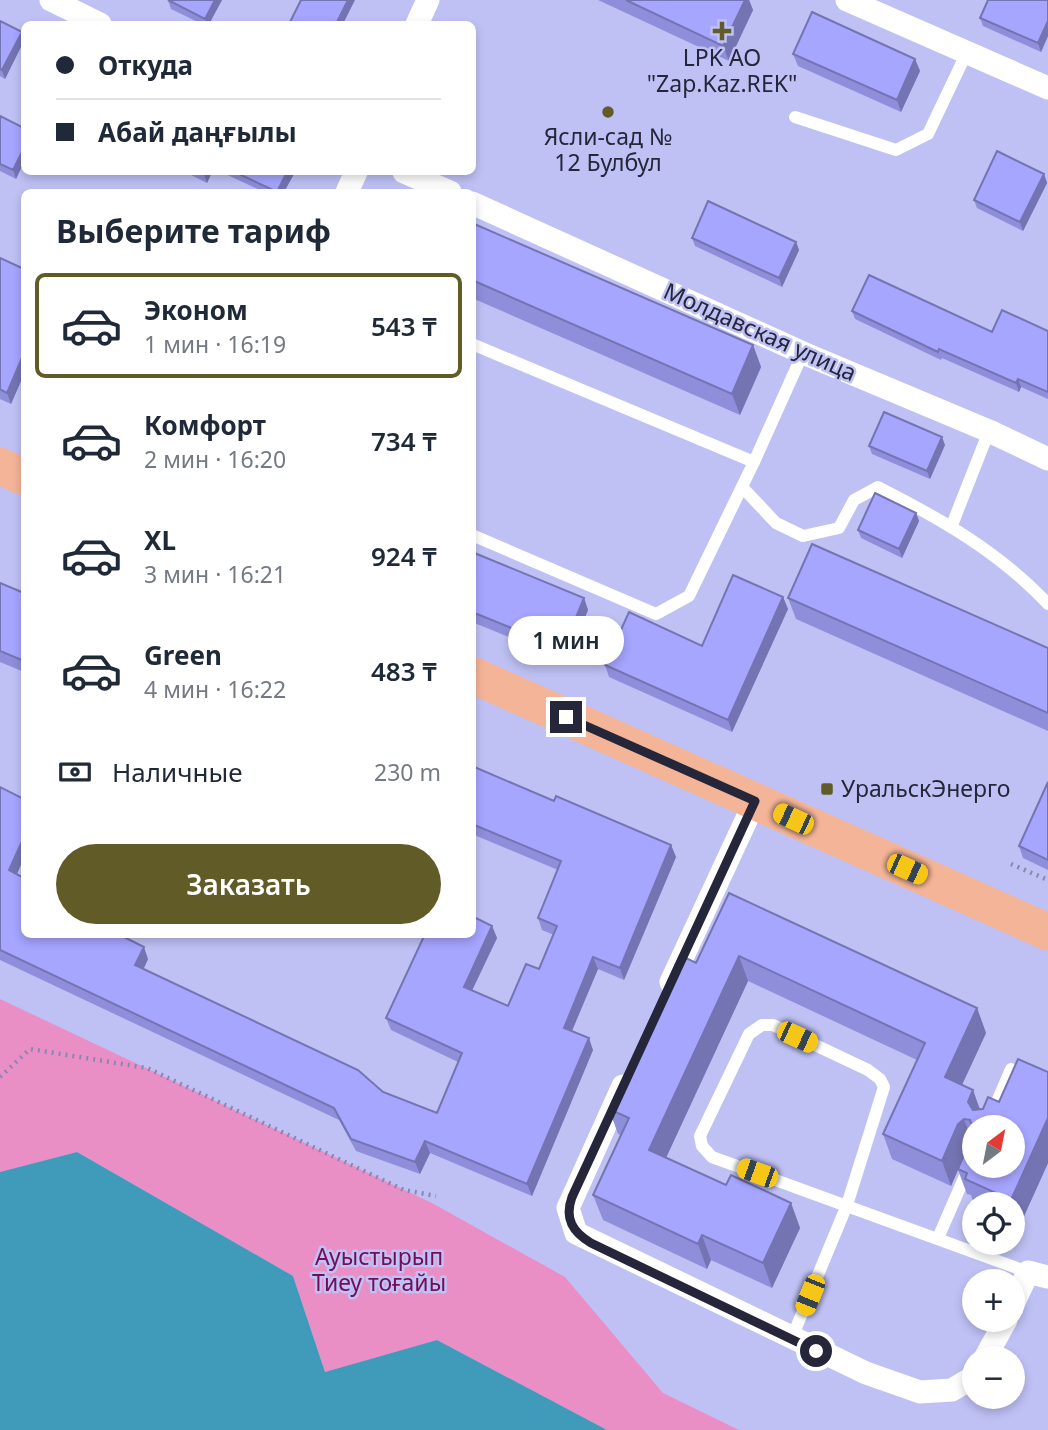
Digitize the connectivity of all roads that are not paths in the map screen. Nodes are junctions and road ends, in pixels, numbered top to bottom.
1 (51, 0) edge
2 (428, 0) edge
3 (847, 0) edge
4 (94, 21) edge
5 (418, 21) edge
6 (967, 52) junction
7 (1048, 88) edge
8 (795, 117) dead end
9 (411, 175) edge
10 (443, 189) edge
11 (476, 205) edge
12 (476, 347) edge
13 (803, 353) junction
14 (989, 431) junction
15 (1048, 459) edge
16 (754, 462) junction
17 (0, 466) edge
18 (21, 476) edge
19 (744, 489) junction
20 (952, 525) junction
21 (476, 537) edge
22 (1048, 604) edge
23 (476, 677) edge
24 (755, 801) junction
25 (1048, 932) edge
26 (663, 999) edge
27 (635, 1061) edge
28 (1011, 1069) edge
29 (991, 1115) edge
30 (964, 1178) edge
31 (847, 1205) junction
32 (938, 1238) junction
33 (1038, 1274) edge
34 (1025, 1290) edge
35 (791, 1340) junction
36 (962, 1384) edge

1 - 4 street
2 - 5 street
3 - 6 street
6 - 7 street
6 - 8 lane
9 - 10 street
11 - 13 street, Молдавская улица
12 - 16 lane
13 - 14 street, Молдавская улица
13 - 16 lane
14 - 15 street, Молдавская улица
14 - 20 lane
16 - 19 lane
17 - 18 main road
19 - 20 lane
19 - 21 lane
20 - 22 lane
23 - 24 main road
24 - 25 main road
24 - 26 street
27 - 35 street
28 - 29 lane
30 - 32 lane
31 - 31 lane
31 - 32 lane
31 - 35 lane
32 - 33 lane
33 - 34 street
35 - 36 street

